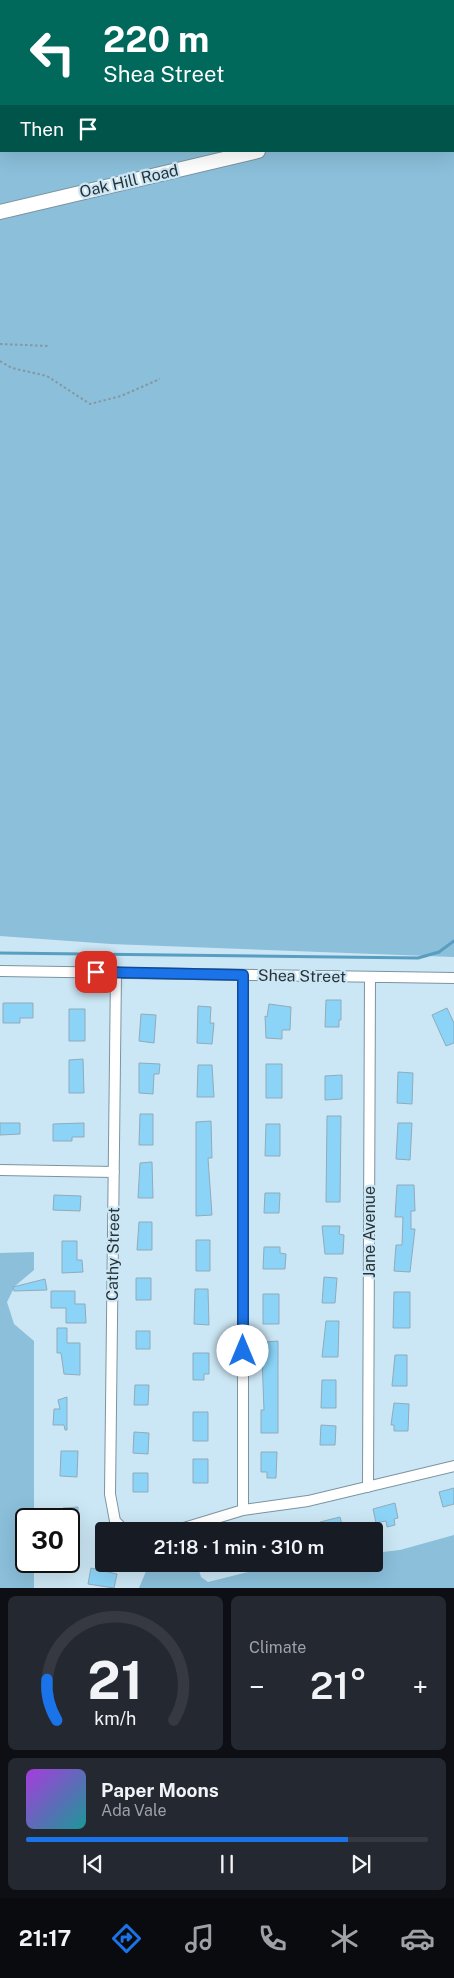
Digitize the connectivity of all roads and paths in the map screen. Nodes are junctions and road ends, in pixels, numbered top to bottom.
1 (254, 152) edge
2 (0, 212) edge
3 (0, 344) edge
4 (49, 346) dead end
5 (0, 361) edge
6 (160, 379) dead end
7 (0, 971) edge
8 (116, 972) junction
9 (243, 975) junction
10 (370, 977) junction
11 (454, 978) edge
12 (0, 1170) edge
13 (114, 1172) junction
14 (454, 1466) edge
15 (368, 1487) junction
16 (243, 1510) junction
17 (116, 1522) edge
18 (204, 1522) edge

1 - 2 street, Oak Hill Road
3 - 4 path
5 - 6 path
7 - 8 street, Shea Street
8 - 9 street, Shea Street
8 - 13 street, Cathy Street
9 - 10 street, Shea Street
9 - 16 street
10 - 11 street, Shea Street
10 - 15 street, Jane Avenue
12 - 13 street
13 - 17 street, Cathy Street
14 - 15 street
15 - 16 street
16 - 18 street

